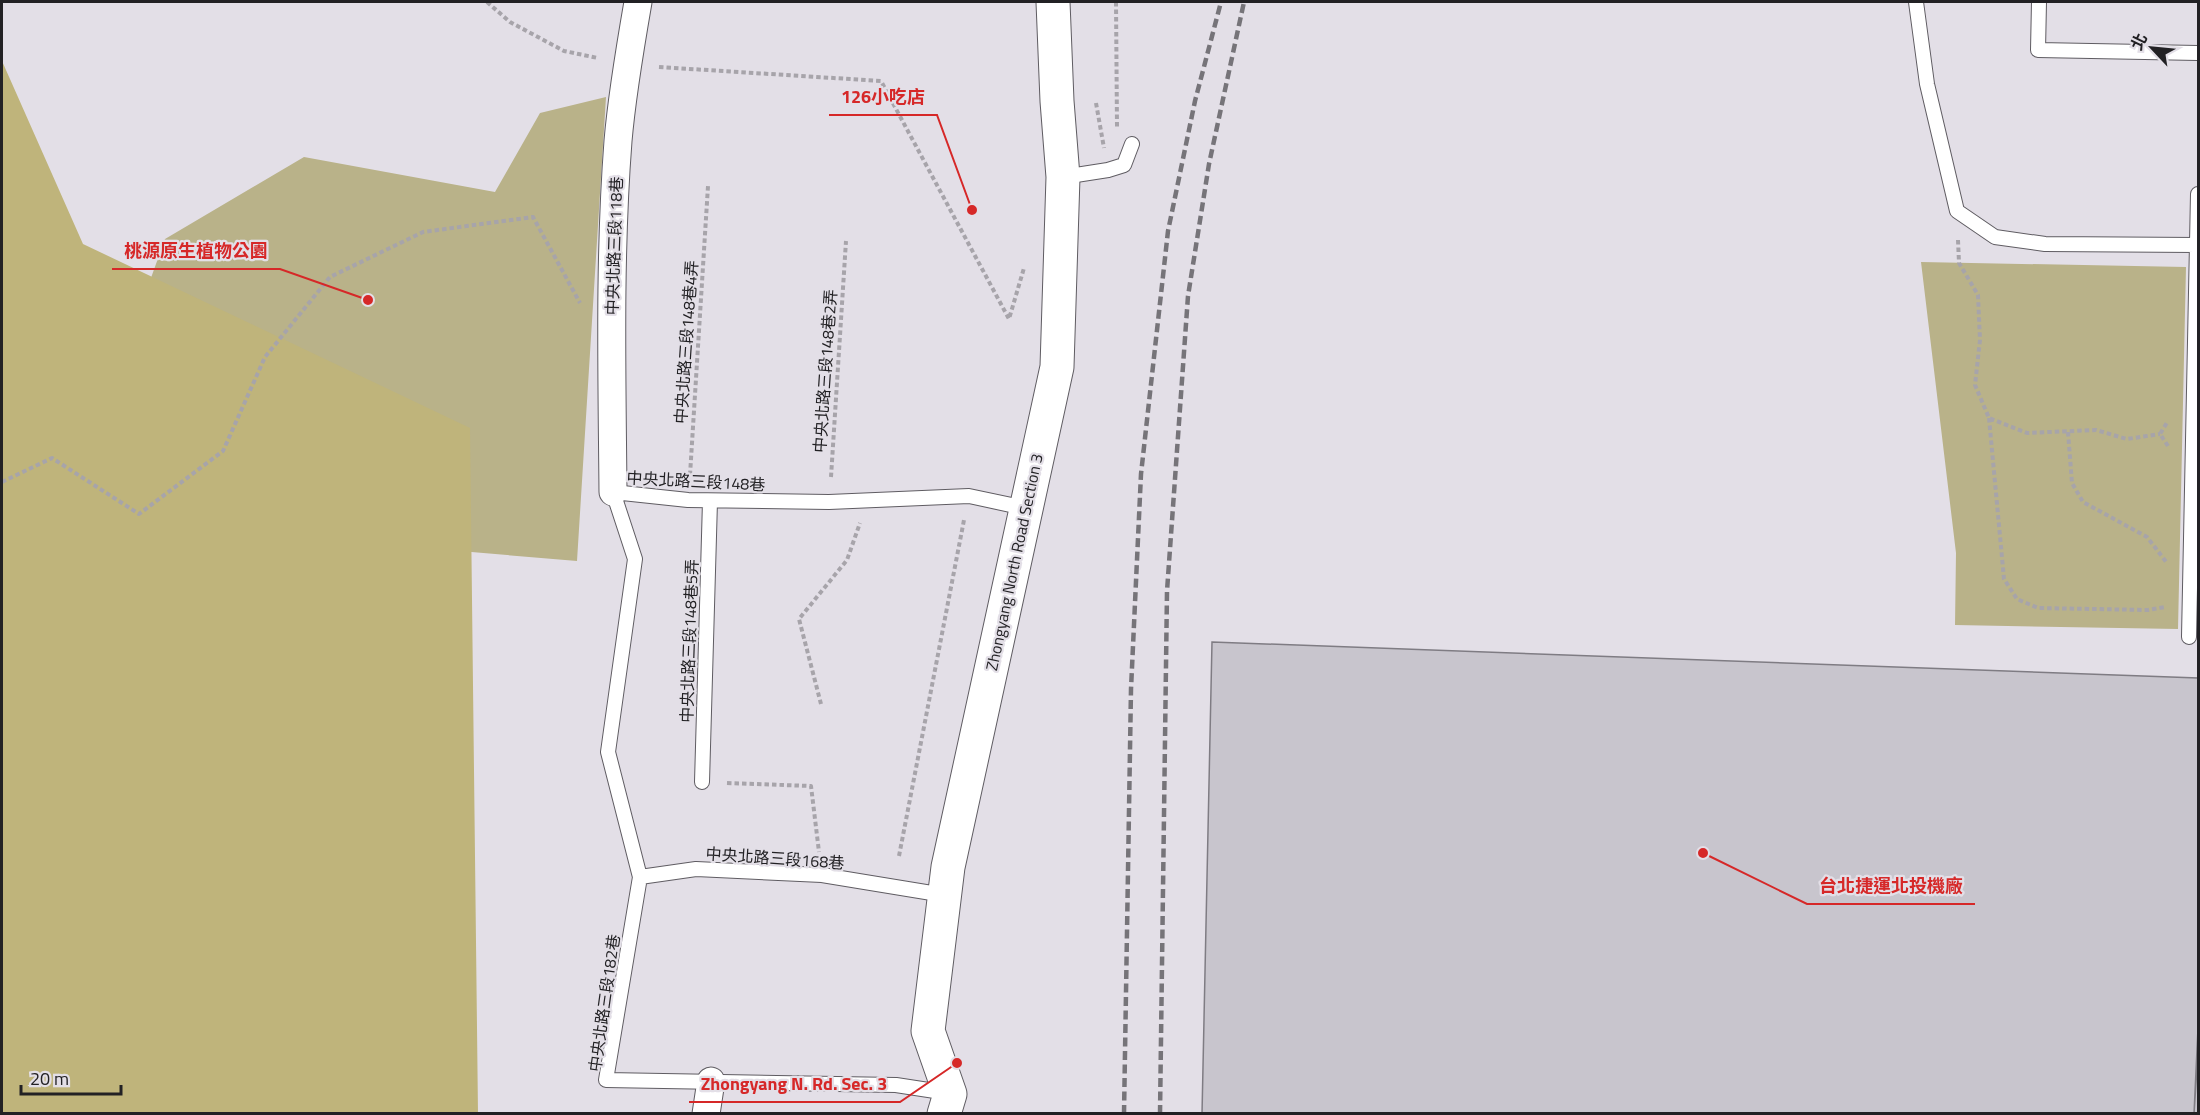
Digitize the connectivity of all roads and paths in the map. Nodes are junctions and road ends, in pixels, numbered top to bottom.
1 (487, 2) edge
2 (638, 2) edge
3 (1053, 2) edge
4 (1116, 2) edge
5 (1916, 2) edge
6 (2039, 2) edge
7 (2199, 53) edge
8 (627, 65) junction
9 (1096, 103) dead end
10 (1117, 133) dead end
11 (1132, 144) dead end
12 (1110, 146) dead end
13 (1063, 177) junction
14 (708, 186) dead end
15 (2199, 194) edge
16 (1957, 211) junction
17 (846, 241) dead end
18 (2198, 245) edge
19 (1025, 264) dead end
20 (612, 320) junction
21 (1989, 418) junction
22 (2068, 432) junction
23 (2160, 434) dead end
24 (2196, 450) edge
25 (2, 482) edge
26 (613, 492) junction
27 (688, 500) junction
28 (868, 500) junction
29 (710, 501) junction
30 (829, 502) junction
31 (1025, 508) junction
32 (966, 513) dead end
33 (2190, 601) junction
34 (2189, 637) dead end
35 (821, 704) dead end
36 (702, 782) joint
37 (899, 856) dead end
38 (822, 874) junction
39 (640, 877) junction
40 (944, 895) junction
41 (711, 1082) junction
42 (947, 1104) edge
43 (706, 1113) edge

1 - 8 path
2 - 8 street, 中央北路三段118巷
3 - 13 street, Zhongyang North Road Section 3
4 - 10 path
5 - 16 lane
6 - 7 lane
8 - 19 path
8 - 20 street, 中央北路三段118巷
9 - 12 path
11 - 13 lane
13 - 31 street, Zhongyang North Road Section 3
14 - 27 path, 中央北路三段148巷4弄
15 - 18 lane
16 - 18 lane
16 - 21 path
17 - 30 path, 中央北路三段148巷2弄
18 - 24 lane
20 - 25 path
20 - 26 street, 中央北路三段118巷
21 - 22 path
21 - 33 path
22 - 23 path
22 - 33 path
24 - 33 lane
26 - 27 lane, 中央北路三段148巷
26 - 39 lane, 中央北路三段148巷
27 - 29 lane, 中央北路三段148巷
28 - 30 lane, 中央北路三段148巷
28 - 31 lane, 中央北路三段148巷
28 - 35 path
29 - 30 lane, 中央北路三段148巷
29 - 36 lane, 中央北路三段148巷5弄
31 - 40 street, Zhongyang North Road Section 3
32 - 37 path
33 - 34 lane
36 - 38 path
38 - 39 lane, 中央北路三段168巷
38 - 40 lane, 中央北路三段168巷
39 - 41 lane, 中央北路三段182巷
40 - 42 street, Zhongyang North Road Section 3
41 - 42 lane, 中央北路三段182巷
41 - 43 street

